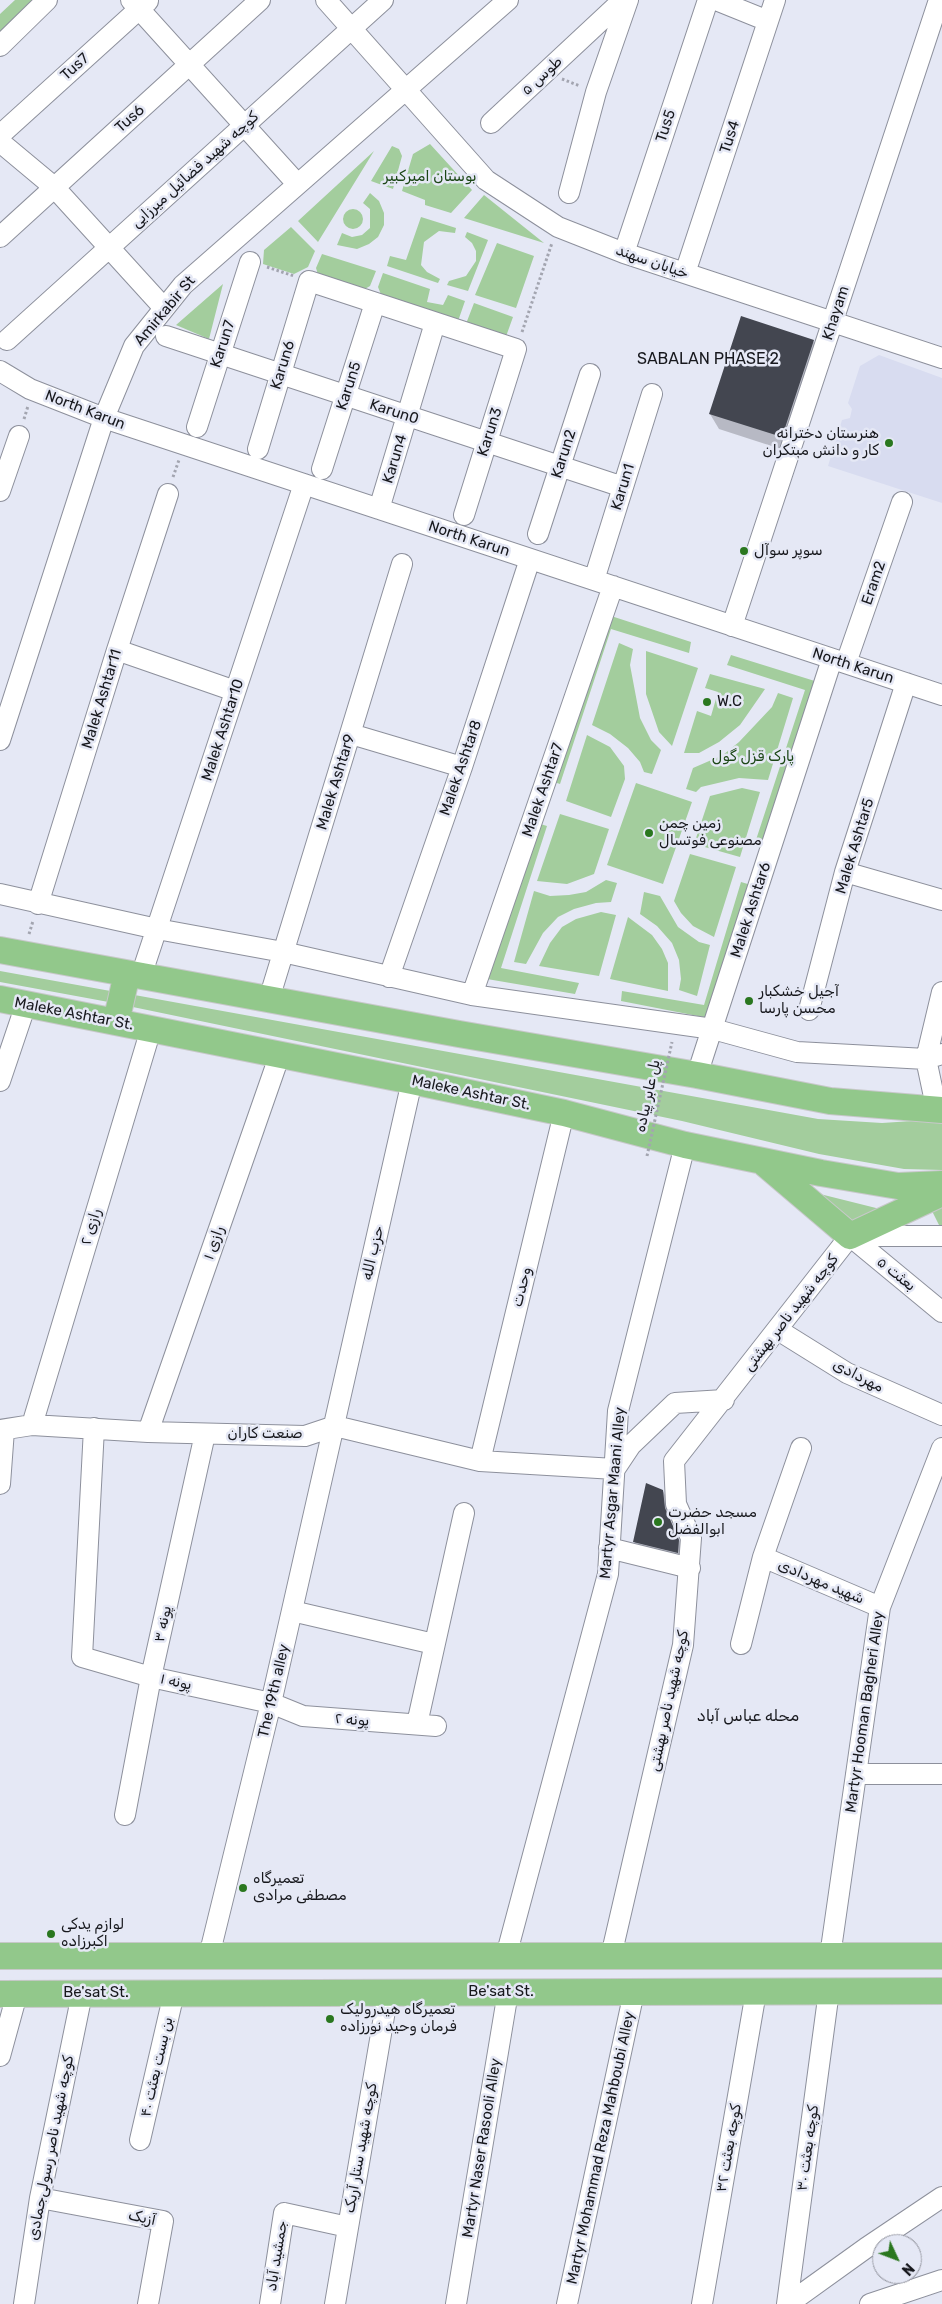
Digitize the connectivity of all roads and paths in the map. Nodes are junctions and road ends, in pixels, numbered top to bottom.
1 (47, 0) edge
2 (260, 0) edge
3 (326, 0) edge
4 (383, 0) edge
5 (508, 0) edge
6 (623, 0) edge
7 (628, 0) edge
8 (708, 0) edge
9 (716, 0) edge
10 (775, 0) edge
11 (939, 0) edge
12 (140, 3) edge
13 (768, 21) junction
14 (352, 29) junction
15 (0, 46) edge
16 (189, 65) junction
17 (545, 73) junction
18 (407, 90) junction
19 (596, 92) junction
20 (491, 123) dead end
21 (244, 126) junction
22 (0, 135) edge
23 (0, 142) edge
24 (291, 176) dead end
25 (54, 187) junction
26 (569, 193) dead end
27 (558, 227) junction
28 (0, 237) edge
29 (109, 248) junction
30 (624, 253) junction
31 (250, 262) joint
32 (685, 273) junction
33 (309, 281) junction
34 (375, 303) junction
35 (164, 308) junction
36 (833, 322) junction
37 (435, 323) junction
38 (166, 336) dead end
39 (7, 340) dead end
40 (516, 349) junction
41 (220, 354) junction
42 (942, 358) edge
43 (0, 371) edge
44 (281, 374) junction
45 (590, 374) dead end
46 (33, 390) junction
47 (652, 394) dead end
48 (346, 396) junction
49 (408, 416) junction
50 (104, 418) junction
51 (196, 426) dead end
52 (18, 436) joint
53 (486, 442) junction
54 (184, 445) junction
55 (258, 449) dead end
56 (560, 466) junction
57 (322, 469) dead end
58 (304, 484) junction
59 (623, 488) junction
60 (0, 491) edge
61 (168, 494) joint
62 (902, 502) dead end
63 (379, 509) junction
64 (464, 515) dead end
65 (538, 534) dead end
66 (530, 559) junction
67 (402, 564) dead end
68 (594, 580) junction
69 (613, 586) junction
70 (732, 626) junction
71 (116, 650) junction
72 (839, 661) junction
73 (906, 683) junction
74 (235, 691) junction
75 (942, 695) edge
76 (351, 734) junction
77 (0, 740) edge
78 (462, 767) junction
79 (845, 872) junction
80 (0, 894) edge
81 (942, 900) edge
82 (38, 904) junction
83 (157, 928) junction
84 (12, 952) edge
85 (283, 952) junction
86 (134, 975) junction
87 (389, 977) junction
88 (942, 992) edge
89 (472, 995) junction
90 (0, 999) edge
91 (269, 999) junction
92 (26, 1004) junction
93 (809, 1010) dead end
94 (116, 1022) junction
95 (151, 1029) junction
96 (712, 1029) junction
97 (672, 1042) dead end
98 (280, 1054) junction
99 (934, 1057) edge
100 (698, 1075) junction
101 (0, 1080) edge
102 (412, 1080) junction
103 (939, 1111) edge
104 (564, 1113) junction
105 (685, 1144) junction
106 (647, 1156) dead end
107 (761, 1159) junction
108 (942, 1184) edge
109 (942, 1193) edge
110 (850, 1236) junction
111 (942, 1236) edge
112 (942, 1312) edge
113 (778, 1330) junction
114 (724, 1400) junction
115 (942, 1415) edge
116 (32, 1425) junction
117 (335, 1426) junction
118 (94, 1428) junction
119 (2, 1430) edge
120 (148, 1432) junction
121 (204, 1434) junction
122 (801, 1448) dead end
123 (942, 1448) edge
124 (480, 1461) junction
125 (615, 1469) junction
126 (0, 1484) edge
127 (464, 1513) dead end
128 (610, 1548) junction
129 (763, 1557) junction
130 (690, 1568) junction
131 (880, 1607) junction
132 (292, 1611) junction
133 (434, 1644) junction
134 (741, 1644) dead end
135 (151, 1677) junction
136 (271, 1703) junction
137 (856, 1774) junction
138 (942, 1774) edge
139 (125, 1816) dead end
140 (0, 1956) edge
141 (209, 1956) junction
142 (337, 1956) junction
143 (506, 1956) junction
144 (612, 1956) junction
145 (830, 1956) junction
146 (942, 1956) edge
147 (829, 1991) junction
148 (942, 1991) edge
149 (508, 1992) junction
150 (634, 1992) junction
151 (756, 1992) junction
152 (174, 1993) junction
153 (333, 1993) junction
154 (388, 1993) junction
155 (9, 1994) edge
156 (82, 1994) junction
157 (0, 2056) edge
158 (140, 2140) dead end
159 (40, 2198) junction
160 (942, 2198) edge
161 (348, 2227) junction
162 (942, 2280) edge
163 (24, 2304) edge
164 (148, 2304) edge
165 (270, 2304) edge
166 (336, 2304) edge
167 (456, 2304) edge
168 (567, 2304) edge
169 (702, 2304) edge
170 (788, 2304) edge
171 (870, 2304) edge

1 - 15 street
2 - 16 street, Tus6
3 - 14 street, خیابان سهند
4 - 14 street, کوچه شهید فضائیل میرزایی
5 - 18 street, Amirkabir St
6 - 17 street, طوس ۵
7 - 19 street
8 - 30 street, Tus5
9 - 13 street
10 - 13 street, Tus4
11 - 36 street, Khayam
12 - 16 street
12 - 22 street, Tus7
13 - 32 street, Tus4
14 - 18 street, خیابان سهند
14 - 21 street, کوچه شهید فضائیل میرزایی
16 - 21 street
16 - 25 street, Tus6
17 - 19 path
17 - 20 street, طوس ۵
18 - 27 street, خیابان سهند
18 - 35 street, Amirkabir St
19 - 26 street
21 - 24 street
21 - 29 street, کوچه شهید فضائیل میرزایی
23 - 25 street
25 - 28 street, Tus6
25 - 29 street
27 - 30 street, خیابان سهند
27 - 40 path
29 - 35 street
29 - 39 street, کوچه شهید فضائیل میرزایی
30 - 32 street, خیابان سهند
31 - 33 path
31 - 41 street, Karun7
32 - 36 street, خیابان سهند
33 - 34 street
33 - 44 street, Karun6
34 - 37 street
34 - 48 street, Karun5
35 - 50 street, Amirkabir St
36 - 42 street, خیابان سهند
36 - 70 street, Khayam
37 - 40 street
37 - 49 street, Karun4
38 - 41 street, Karun0
40 - 53 street, Karun3
41 - 44 street, Karun0
41 - 51 street, Karun7
43 - 46 street, North Karun
44 - 48 street, Karun0
44 - 55 street, Karun6
45 - 56 street, Karun2
46 - 50 street, North Karun
46 - 52 path
47 - 59 street, Karun1
48 - 49 street, Karun0
48 - 57 street, Karun5
49 - 53 street, Karun0
49 - 63 street, Karun4
50 - 54 street, North Karun
50 - 77 street, Amirkabir St
52 - 60 street
53 - 56 street, Karun0
53 - 64 street, Karun3
54 - 58 street, North Karun
54 - 61 path
56 - 59 street, Karun0
56 - 65 street, Karun2
58 - 63 street, North Karun
58 - 74 street, Malek Ashtar10
59 - 68 street, Karun1
61 - 71 street, Malek Ashtar11
62 - 72 street, Eram2
63 - 66 street, North Karun
66 - 68 street, North Karun
66 - 78 street, Malek Ashtar8
67 - 76 street, Malek Ashtar9
68 - 69 street, North Karun
69 - 70 street, North Karun
69 - 89 street, Malek Ashtar7
70 - 72 street, North Karun
71 - 74 street
71 - 82 street, Malek Ashtar11
72 - 73 street, North Karun
72 - 96 street, Malek Ashtar6
73 - 75 street, North Karun
73 - 79 street, Malek Ashtar5
74 - 83 street, Malek Ashtar10
76 - 78 street
76 - 85 street, Malek Ashtar9
78 - 87 street, Malek Ashtar8
79 - 81 street
79 - 93 street, Malek Ashtar5
80 - 82 street
82 - 83 street
82 - 84 path
83 - 85 street
83 - 86 street, Malek Ashtar10
84 - 86 main road
85 - 87 street
85 - 91 street, Malek Ashtar9
86 - 91 main road
86 - 94 main road
87 - 89 street
88 - 99 street
89 - 96 street
90 - 92 main road, Maleke Ashtar St.
91 - 100 main road
92 - 94 main road, Maleke Ashtar St.
92 - 101 street
94 - 95 main road, Maleke Ashtar St.
95 - 98 main road, Maleke Ashtar St.
95 - 116 street, رازی ۲
96 - 99 street
96 - 100 street, Malek Ashtar6
97 - 106 path, پل عابر پیاده, bridge
98 - 102 main road, Maleke Ashtar St.
98 - 120 street, رازی ۱
99 - 103 street
100 - 103 main road
102 - 104 main road, Maleke Ashtar St.
102 - 117 street, حزب الله
104 - 105 main road, Maleke Ashtar St.
104 - 124 street, وحدت
105 - 107 main road, Maleke Ashtar St.
105 - 125 street, Martyr Asgar Maani Alley
107 - 108 main road, Maleke Ashtar St.
107 - 110 main road
109 - 110 main road
110 - 111 street
110 - 112 street, بعثت ۵
110 - 113 street, کوچه شهید ناصر بهشتی
113 - 114 street, کوچه شهید ناصر بهشتی
113 - 115 street, مهردادی
114 - 125 street
114 - 130 street, کوچه شهید ناصر بهشتی
116 - 118 street, صنعت کاران
116 - 119 street, صنعت کاران
117 - 121 street, صنعت کاران
117 - 124 street
117 - 132 street, The 19th alley
118 - 120 street, صنعت کاران
118 - 135 street, پونه ۱
119 - 126 street
120 - 121 street, صنعت کاران
121 - 135 street, پونه ۳
122 - 129 street
123 - 131 street, Martyr Hooman Bagheri Alley
124 - 125 street
125 - 128 street, Martyr Asgar Maani Alley
127 - 133 street
128 - 130 street
128 - 143 street, Martyr Asgar Maani Alley
129 - 131 street, شهید مهردادی
129 - 134 street
130 - 144 street, کوچه شهید ناصر بهشتی
131 - 137 street, Martyr Hooman Bagheri Alley
132 - 133 street
132 - 136 street, The 19th alley
133 - 136 street, پونه ۲
135 - 136 street, پونه ۱
135 - 139 street, پونه ۳
136 - 141 street, The 19th alley
137 - 138 street
137 - 145 street, Martyr Hooman Bagheri Alley
140 - 141 main road
141 - 142 main road
142 - 143 main road
142 - 153 main road
143 - 144 main road
144 - 145 main road
145 - 146 main road
145 - 147 main road
147 - 148 main road, Be'sat St.
147 - 151 main road, Be'sat St.
147 - 170 street, کوچه بعثت ۳۰
149 - 150 main road, Be'sat St.
149 - 154 main road, Be'sat St.
149 - 167 street, Martyr Naser Rasooli Alley
150 - 151 main road, Be'sat St.
150 - 168 street, Martyr Mohammad Reza Mahboubi Alley
151 - 169 street, کوچه بعثت ۳۲
152 - 153 main road, Be'sat St.
152 - 156 main road, Be'sat St.
152 - 158 street, بن بست بعثت ۴۰
153 - 154 main road, Be'sat St.
154 - 161 street, کوچه شهید ستار آریک
155 - 156 main road, Be'sat St.
155 - 157 street
156 - 159 street, کوچه شهید ناصر رسولی‌جمادی
159 - 163 street, کوچه شهید ناصر رسولی‌جمادی
159 - 164 street, آزیک
160 - 170 street
161 - 165 street, جمشید آباد
161 - 166 street, کوچه شهید ستار آریک
162 - 171 street

